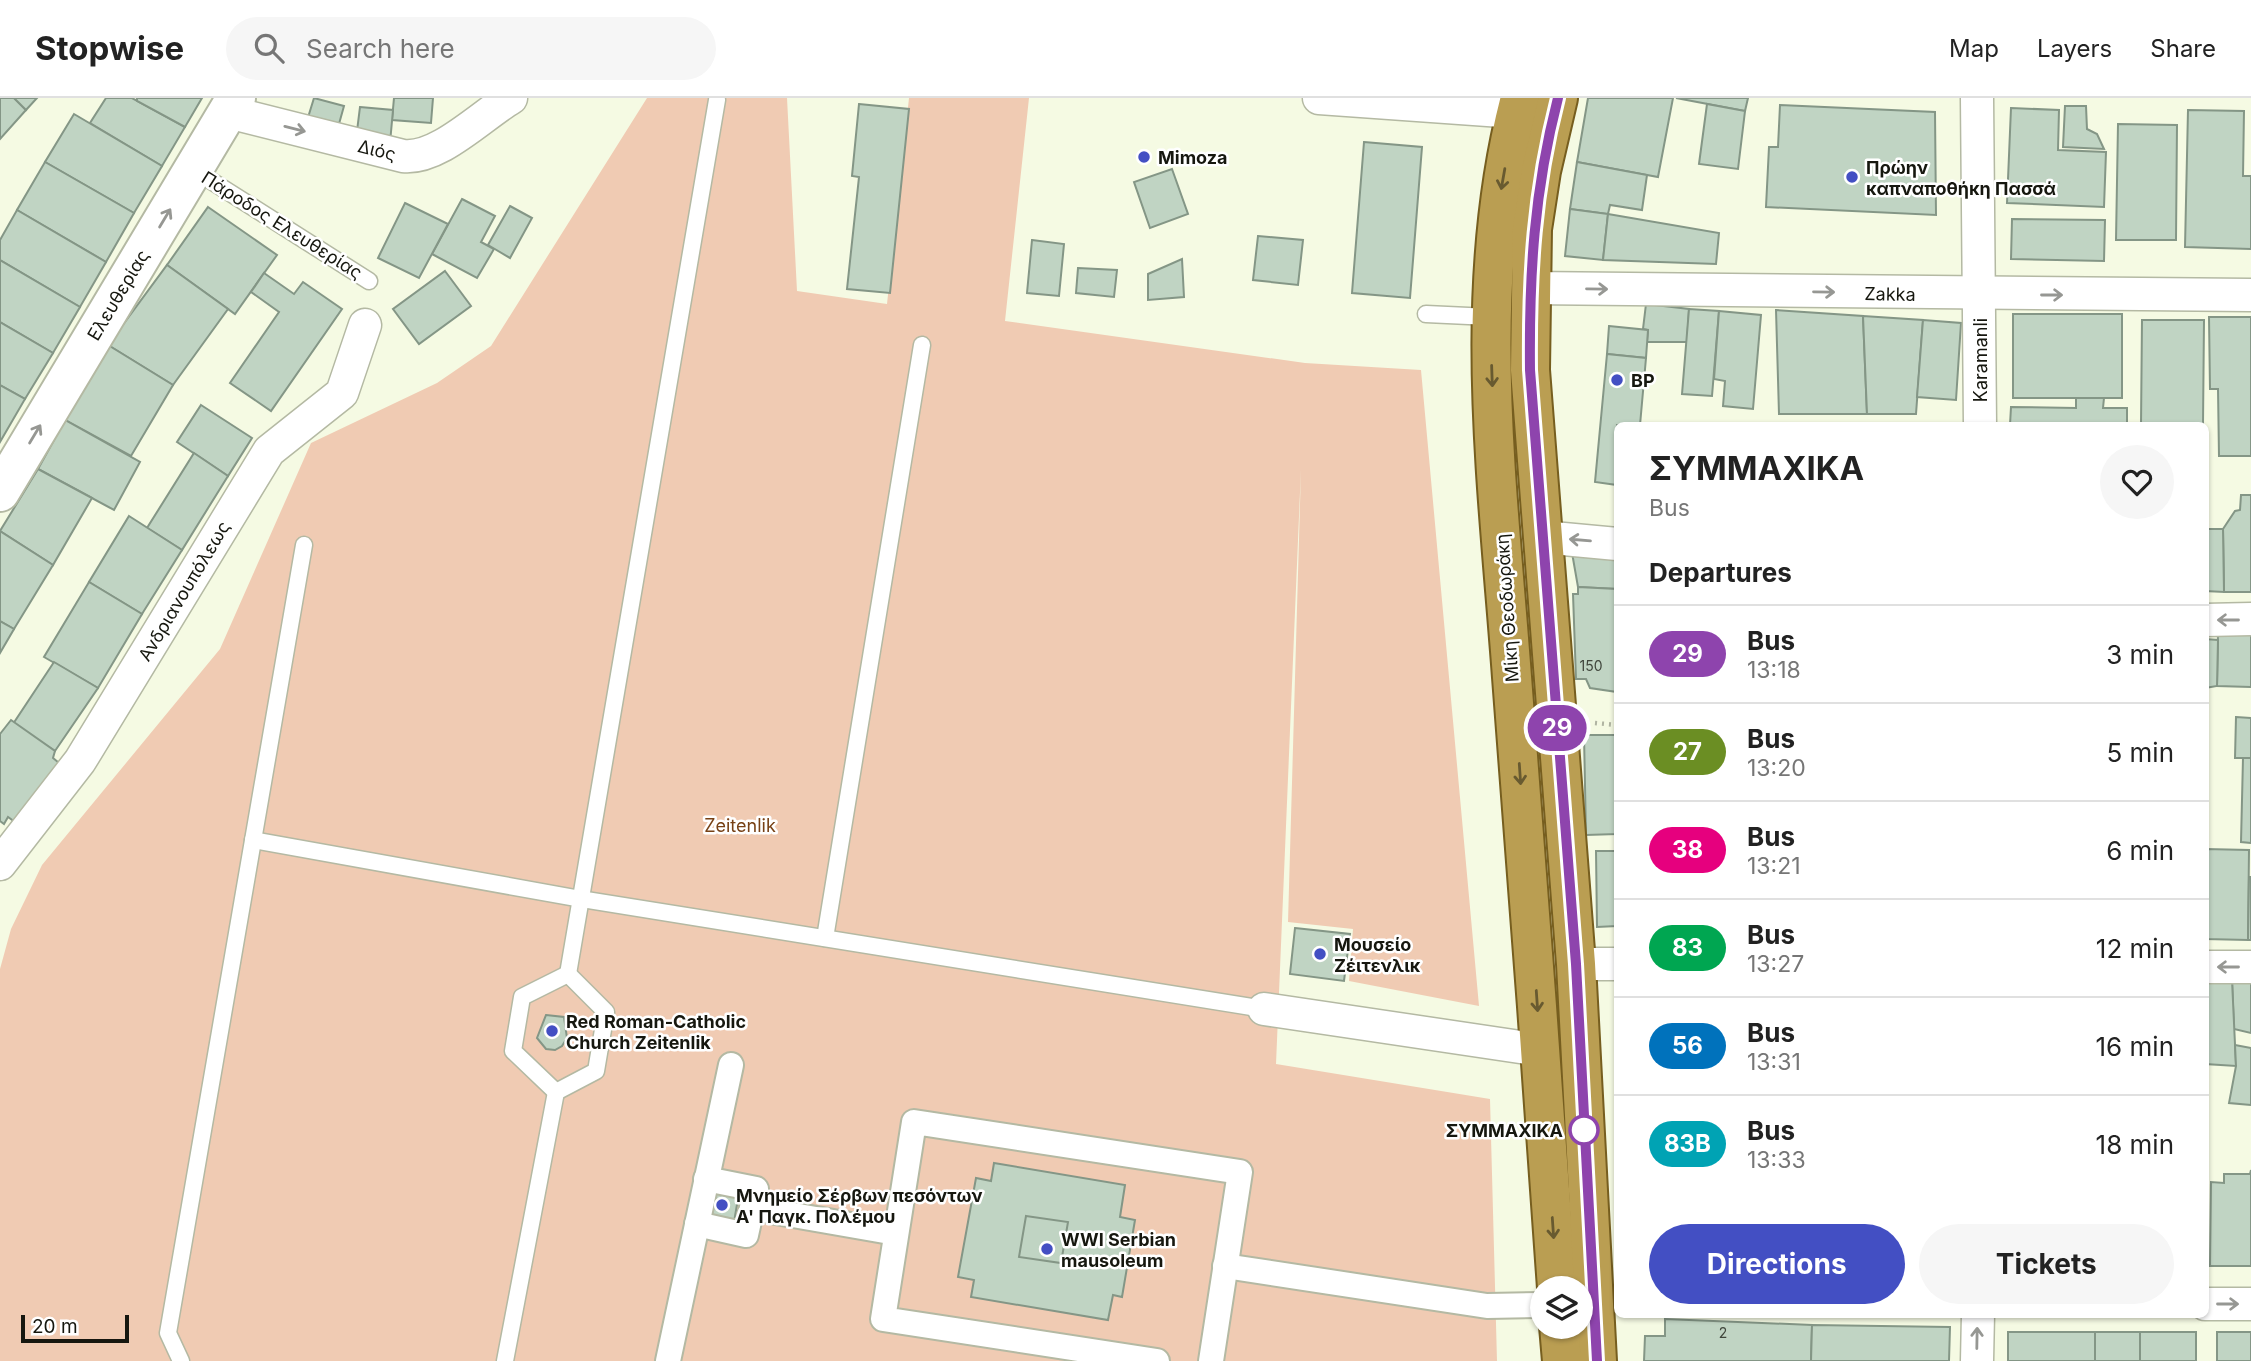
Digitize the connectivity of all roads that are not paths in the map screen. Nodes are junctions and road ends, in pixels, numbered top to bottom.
1 (511, 98) edge
2 (1319, 98) edge
3 (1558, 98) edge
4 (1977, 98) edge
5 (717, 100) dead end
6 (232, 105) edge
7 (1518, 105) edge
8 (194, 170) junction
9 (369, 281) dead end
10 (1529, 288) junction
11 (1979, 295) junction
12 (2251, 295) edge
13 (1426, 314) dead end
14 (1490, 317) junction
15 (365, 325) dead end
16 (922, 345) dead end
17 (1980, 422) edge
18 (0, 492) edge
19 (1542, 537) junction
20 (1614, 544) edge
21 (304, 545) dead end
22 (2209, 620) edge
23 (2251, 620) edge
24 (253, 840) junction
25 (0, 864) edge
26 (581, 899) junction
27 (825, 938) junction
28 (1576, 964) junction
29 (1614, 964) edge
30 (2209, 967) edge
31 (2251, 967) edge
32 (568, 974) junction
33 (1264, 1009) joint
34 (1540, 1050) junction
35 (731, 1065) dead end
36 (556, 1092) junction
37 (706, 1179) junction
38 (753, 1208) junction
39 (697, 1224) junction
40 (896, 1233) junction
41 (1225, 1266) junction
42 (1556, 1276) edge
43 (1604, 1302) edge
44 (2209, 1304) edge
45 (2251, 1304) edge
46 (1530, 1305) edge
47 (1978, 1318) edge
48 (1560, 1339) edge
49 (181, 1361) edge
50 (505, 1361) edge
51 (668, 1361) edge
52 (1157, 1361) edge
53 (1211, 1361) edge
54 (1562, 1361) edge
55 (1597, 1361) edge
56 (1977, 1361) edge

6 -> 1 street, Διός
2 - 7 street
3 - 10 highway
4 - 11 street, Karamanli
5 - 26 lane
6 - 8 street, Ελευθερίας
7 -> 14 highway, Μίκη Θεοδωράκη
8 - 9 lane, Πάροδος Ελευθερίας
18 -> 8 street, Ελευθερίας
10 -> 11 street, Zakka
10 - 19 highway
11 -> 12 street, Zakka
11 - 17 street, Karamanli
13 - 14 lane
14 -> 34 highway, Μίκη Θεοδωράκη
15 - 25 street, Ανδριανουπόλεως
16 - 27 lane
20 -> 19 street
19 - 28 highway
21 - 24 lane
23 -> 22 street
24 - 26 lane
24 - 49 lane
26 - 27 lane
26 - 32 lane
27 - 33 lane
28 - 29 street
28 - 43 highway
31 -> 30 street
32 - 36 lane
32 - 36 lane
33 - 34 street
34 -> 42 highway, Μίκη Θεοδωράκη
35 - 37 street
36 - 50 lane
37 - 38 street
37 - 39 street
38 - 39 street
38 - 40 street
39 - 51 street
40 - 41 street
40 - 52 street
41 - 46 street
41 - 53 street
43 - 55 highway
44 -> 45 street
56 -> 47 street
48 - 54 highway

